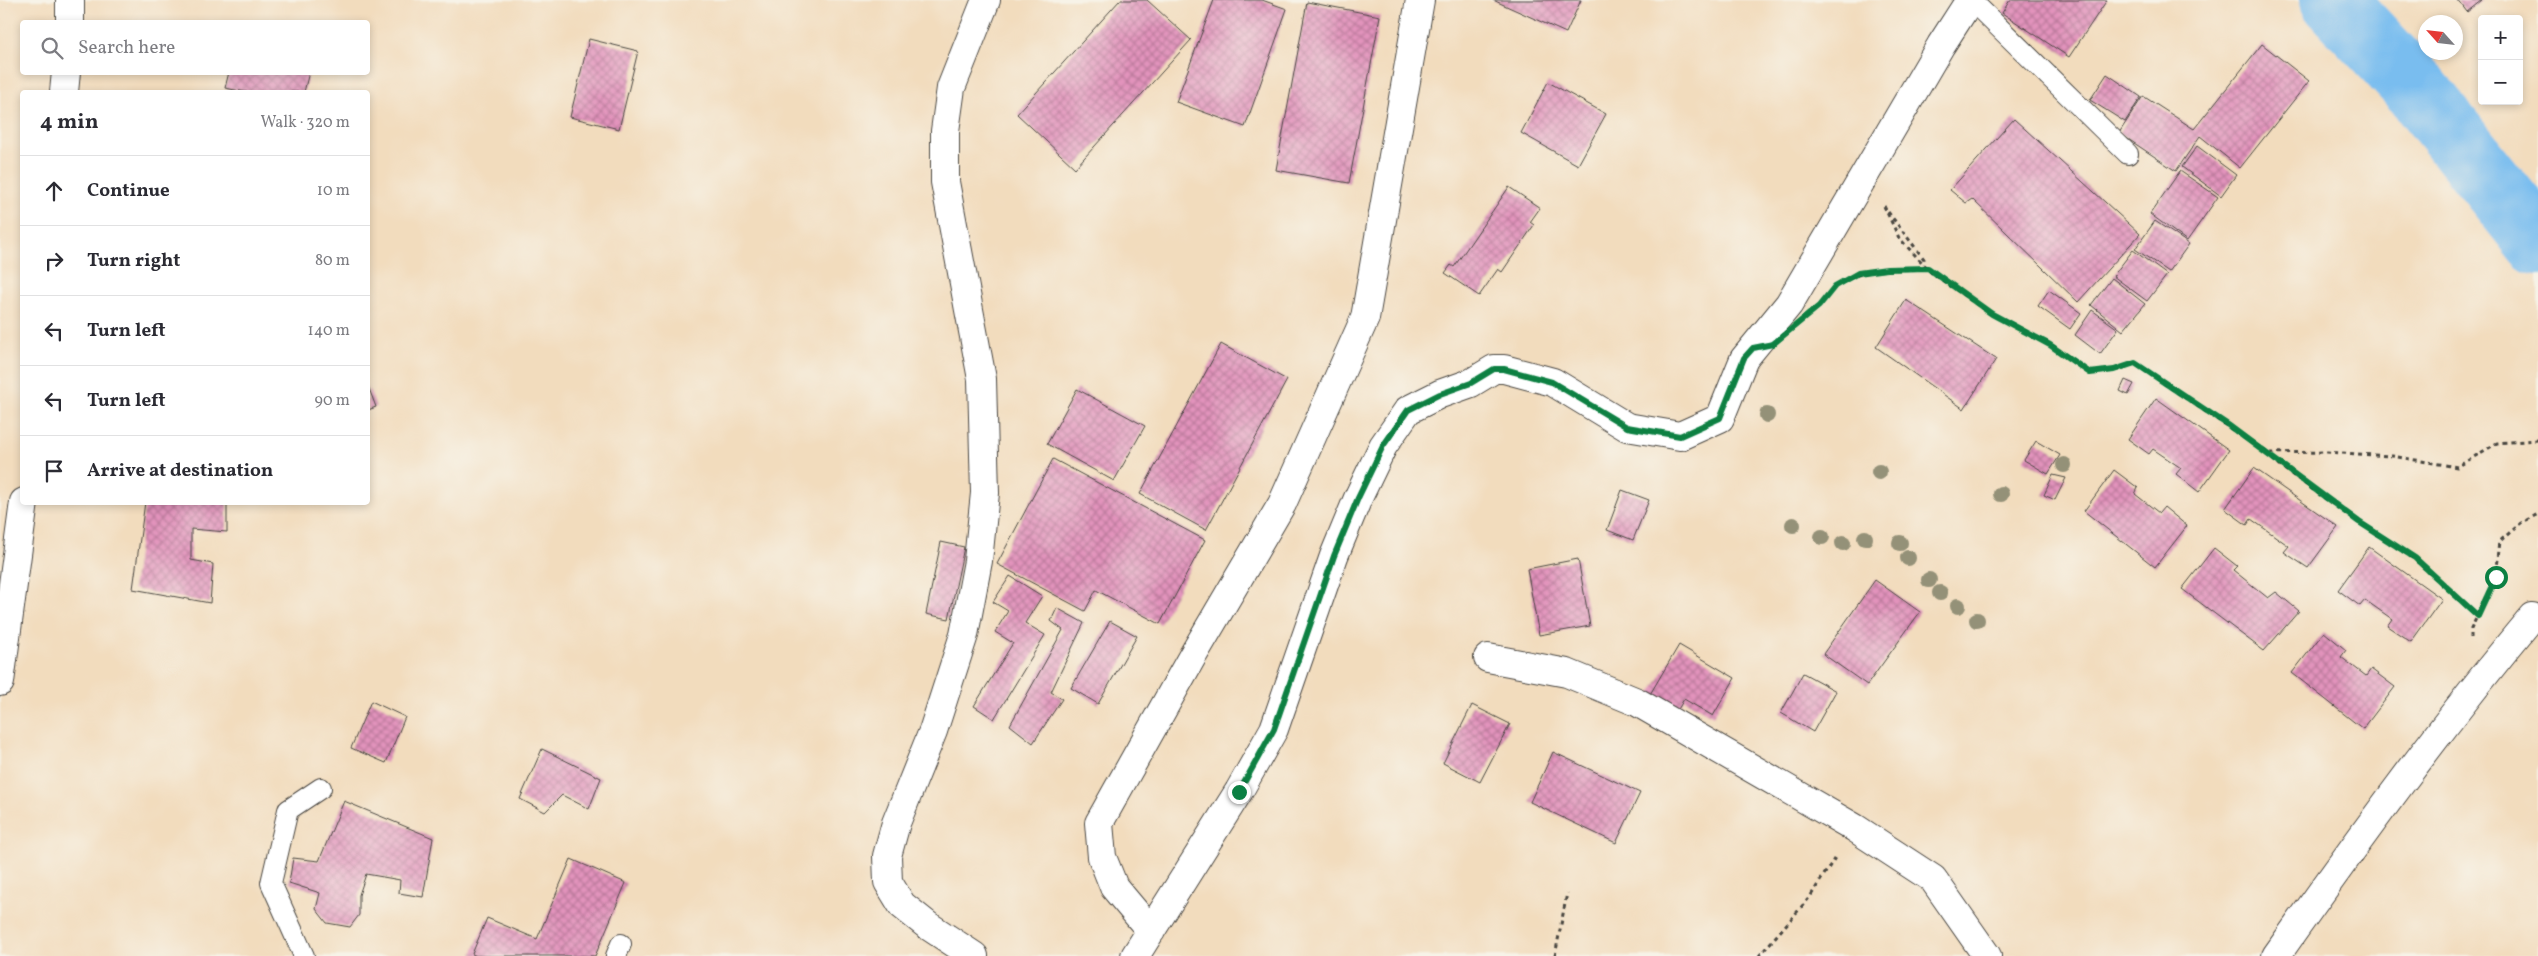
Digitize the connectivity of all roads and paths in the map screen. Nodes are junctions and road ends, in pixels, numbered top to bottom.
1 (70, 0) edge
2 (986, 0) edge
3 (1420, 0) edge
4 (1970, 0) edge
5 (70, 20) edge
6 (66, 75) edge
7 (64, 90) edge
8 (2128, 154) dead end
9 (1864, 177) junction
10 (1885, 208) junction
11 (1924, 264) junction
12 (1928, 268) junction
13 (1835, 286) dead end
14 (2538, 440) edge
15 (2267, 453) junction
16 (24, 505) edge
17 (2538, 514) edge
18 (2478, 616) junction
19 (2532, 617) dead end
20 (1488, 658) dead end
21 (0, 682) edge
22 (2470, 692) junction
23 (321, 788) dead end
24 (1854, 828) junction
25 (1567, 893) dead end
26 (1151, 931) junction
27 (304, 956) edge
28 (974, 956) edge
29 (1135, 956) edge
30 (1556, 956) edge
31 (1759, 956) edge
32 (1987, 956) edge
33 (2276, 956) edge

1 - 5 street
2 - 28 street
3 - 26 street
4 - 8 lane
4 - 9 street
6 - 7 street
9 - 10 path
9 - 26 street
10 - 11 path
10 - 11 path
11 - 12 path
12 - 13 path
12 - 15 path
14 - 15 path
15 - 18 path
16 - 21 street
17 - 18 path
18 - 22 path
19 - 22 street
20 - 24 street
22 - 33 street
23 - 27 lane
24 - 31 path
24 - 32 street
25 - 30 path
26 - 29 street

